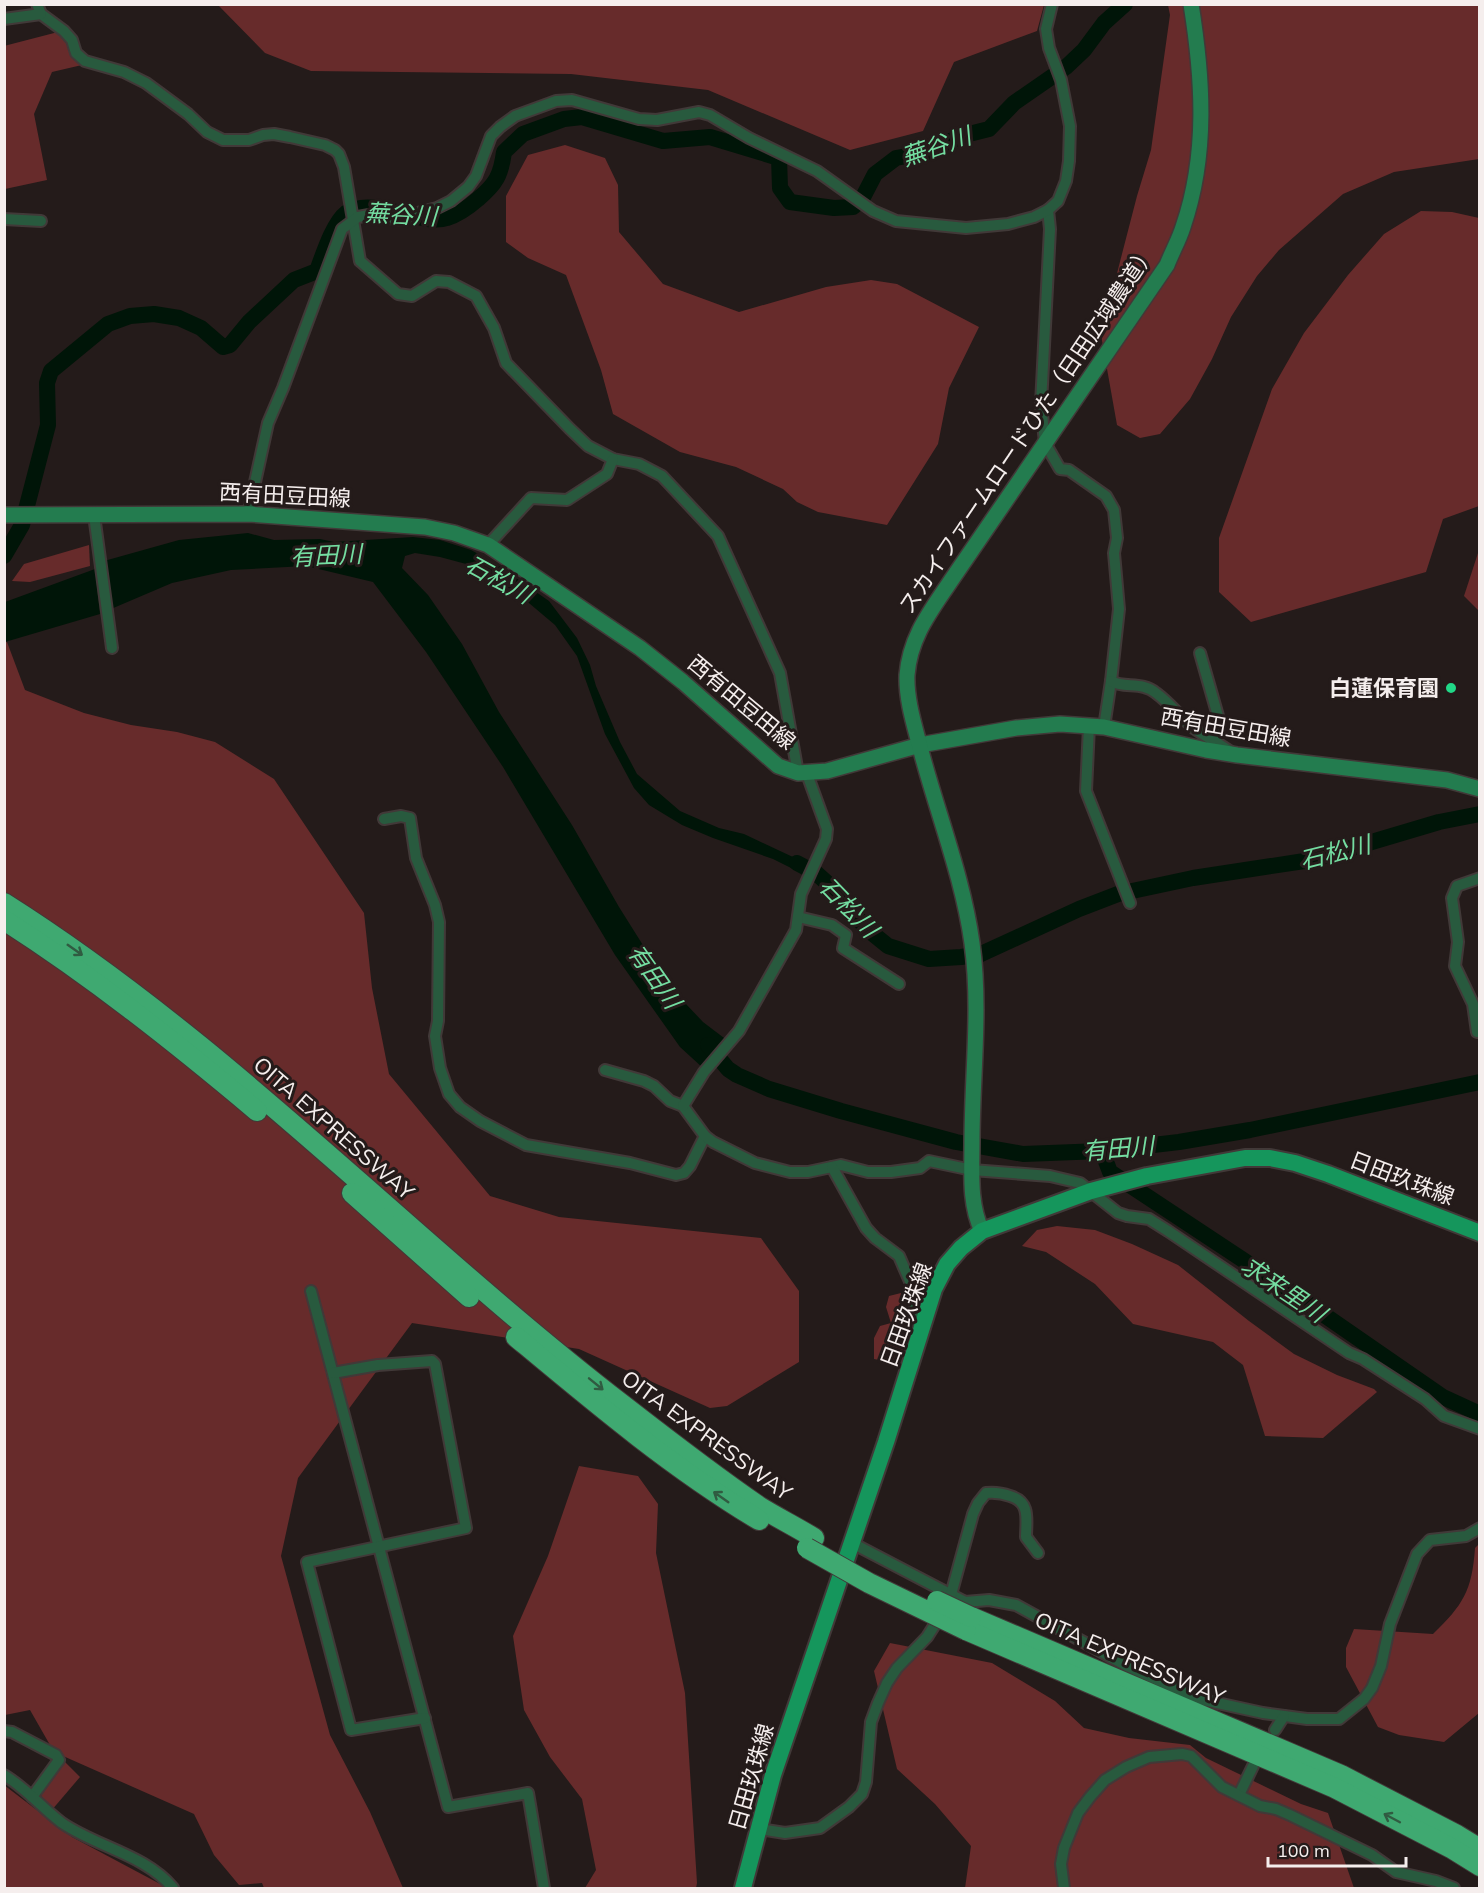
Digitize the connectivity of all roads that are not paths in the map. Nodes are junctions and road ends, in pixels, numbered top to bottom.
1 (1052, 4) edge
2 (1191, 4) edge
3 (39, 9) edge
4 (4, 19) edge
5 (1048, 210) junction
6 (350, 216) junction
7 (4, 219) edge
8 (40, 221) dead end
9 (1045, 443) junction
10 (613, 459) junction
11 (248, 514) junction
12 (4, 515) edge
13 (94, 515) junction
14 (488, 545) junction
15 (112, 648) dead end
16 (1200, 653) dead end
17 (1112, 681) junction
18 (1097, 726) junction
19 (1215, 741) junction
20 (920, 745) junction
21 (1237, 755) junction
22 (802, 774) junction
23 (1479, 789) edge
24 (384, 819) dead end
25 (1479, 878) edge
26 (4, 903) edge
27 (1130, 903) dead end
28 (798, 917) junction
29 (4, 920) edge
30 (25, 925) junction
31 (899, 984) dead end
32 (1479, 1031) edge
33 (605, 1070) dead end
34 (682, 1106) junction
35 (705, 1136) junction
36 (832, 1167) junction
37 (972, 1170) junction
38 (1091, 1191) junction
39 (982, 1231) junction
40 (1479, 1233) edge
41 (310, 1291) dead end
42 (920, 1335) junction
43 (333, 1373) junction
44 (1479, 1429) edge
45 (1479, 1528) edge
46 (852, 1544) junction
47 (380, 1547) junction
48 (1038, 1553) dead end
49 (951, 1595) junction
50 (969, 1623) junction
51 (1284, 1716) junction
52 (424, 1718) junction
53 (1275, 1730) dead end
54 (4, 1731) edge
55 (1252, 1766) dead end
56 (4, 1775) edge
57 (1239, 1796) junction
58 (32, 1797) junction
59 (760, 1829) junction
60 (1479, 1849) edge
61 (1479, 1866) edge
62 (173, 1888) edge
63 (544, 1888) edge
64 (744, 1888) edge
65 (1064, 1888) edge
66 (1454, 1888) edge

1 - 5 street
2 - 9 main road, スカイファームロードひた（日田広域農道）
3 - 4 street
3 - 6 street
5 - 6 street
5 - 9 street
6 - 10 street
6 - 11 street
7 - 8 street
9 - 17 street
9 - 20 main road, スカイファームロードひた（日田広域農道）
10 - 14 street
10 - 22 street
11 - 13 main road, 西有田豆田線
11 - 14 main road, 西有田豆田線
12 - 13 main road, 西有田豆田線
13 - 15 street
14 - 22 main road, 西有田豆田線
16 - 19 street
17 - 18 street
17 - 19 street
18 - 20 main road, 西有田豆田線
18 - 21 main road, 西有田豆田線
18 - 27 street
19 - 21 street
20 - 22 main road, 西有田豆田線
20 - 37 main road, スカイファームロードひた（日田広域農道）
21 - 23 main road, 西有田豆田線
22 - 28 street
24 - 35 street
25 - 32 street
26 - 30 highway, OITA EXPRESSWAY
28 - 31 street
28 - 34 street
29 - 30 highway, OITA EXPRESSWAY
30 - 50 highway, OITA EXPRESSWAY, bridge
33 - 34 street
34 - 35 street
35 - 36 street
36 - 37 street
36 - 42 street
37 - 38 street
37 - 39 main road, スカイファームロードひた（日田広域農道）
38 - 39 main road, 日田玖珠線
38 - 40 main road, 日田玖珠線
38 - 44 street
39 - 42 main road, 日田玖珠線
41 - 43 street
42 - 46 main road, 日田玖珠線
43 - 47 street
43 - 47 street
45 - 51 street
46 - 49 street
46 - 59 main road, 日田玖珠線
47 - 52 street
47 - 52 street
48 - 49 street
49 - 51 street
49 - 59 street
50 - 60 highway, OITA EXPRESSWAY
61 -> 50 highway, OITA EXPRESSWAY
51 - 53 street
52 - 63 street
54 - 58 street
55 - 57 street
56 - 58 street
57 - 65 street
57 - 66 street
58 - 62 street
59 - 64 main road, 日田玖珠線

